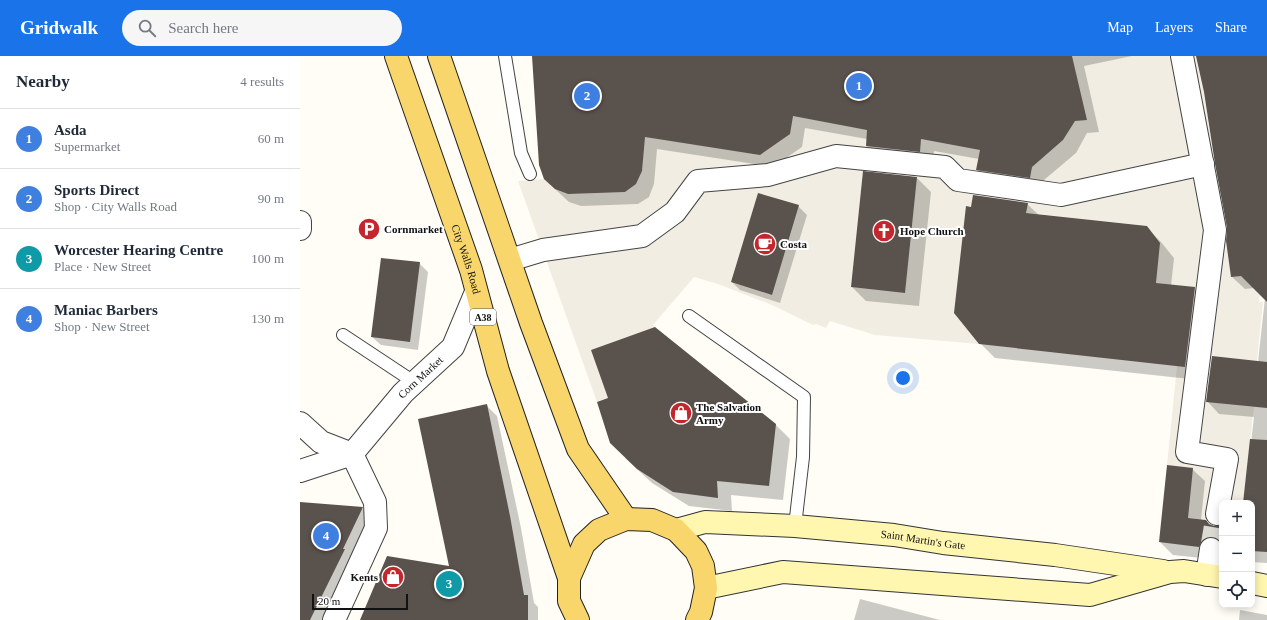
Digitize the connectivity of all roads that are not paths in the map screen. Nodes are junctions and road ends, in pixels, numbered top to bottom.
1 (396, 56) edge
2 (439, 56) edge
3 (506, 56) edge
4 (1182, 56) edge
5 (1203, 164) junction
6 (530, 174) dead end
7 (300, 222) edge
8 (300, 229) edge
9 (510, 260) junction
10 (476, 292) junction
11 (690, 316) dead end
12 (343, 335) dead end
13 (414, 382) junction
14 (300, 423) edge
15 (352, 454) junction
16 (300, 471) edge
17 (1218, 514) tunnel mouth
18 (626, 519) junction
19 (795, 526) junction
20 (676, 530) junction
21 (1211, 549) tunnel mouth
22 (1170, 572) junction
23 (1214, 576) edge
24 (569, 578) junction
25 (1255, 584) edge
26 (1267, 586) edge
27 (706, 588) junction
28 (334, 620) edge
29 (578, 620) edge
30 (697, 620) edge

1 - 10 main road, City Walls Road / A38
2 - 9 main road
3 - 6 lane
4 - 5 street
5 - 9 street
5 - 17 street
7 - 8 street
9 - 18 main road
10 - 13 street, Corn Market
10 - 24 main road, City Walls Road / A38
11 - 19 lane
12 - 13 lane
13 - 15 street, Corn Market
14 - 15 street
15 - 16 street
15 - 28 street
18 - 20 main road, A38
18 - 24 main road, A38
19 - 20 main road, Saint Martin's Gate
19 - 22 main road, Saint Martin's Gate
20 - 27 main road, A38
21 - 23 street
22 - 23 main road, Saint Martin's Gate
22 - 27 main road, Saint Martin's Gate
24 - 29 main road, A38
25 - 26 main road
27 - 30 main road, A38

